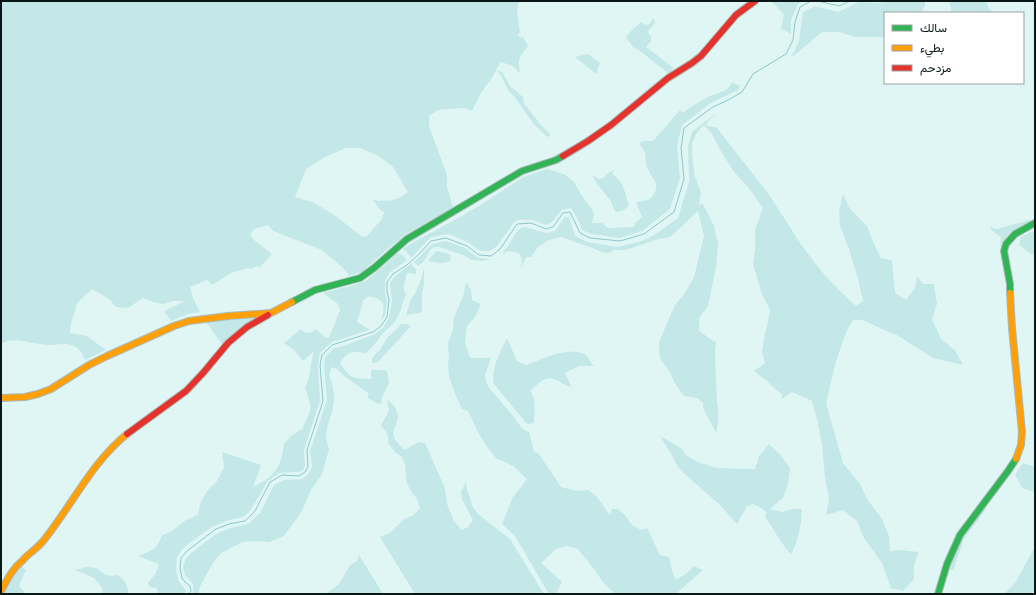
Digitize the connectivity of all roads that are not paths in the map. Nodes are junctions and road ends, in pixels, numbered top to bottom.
1 (755, 1) edge
2 (1035, 223) edge
3 (271, 313) junction
4 (1, 398) edge
5 (1, 590) edge
6 (938, 594) edge

1 - 3 street
2 - 6 street
3 - 4 street
3 - 5 street

